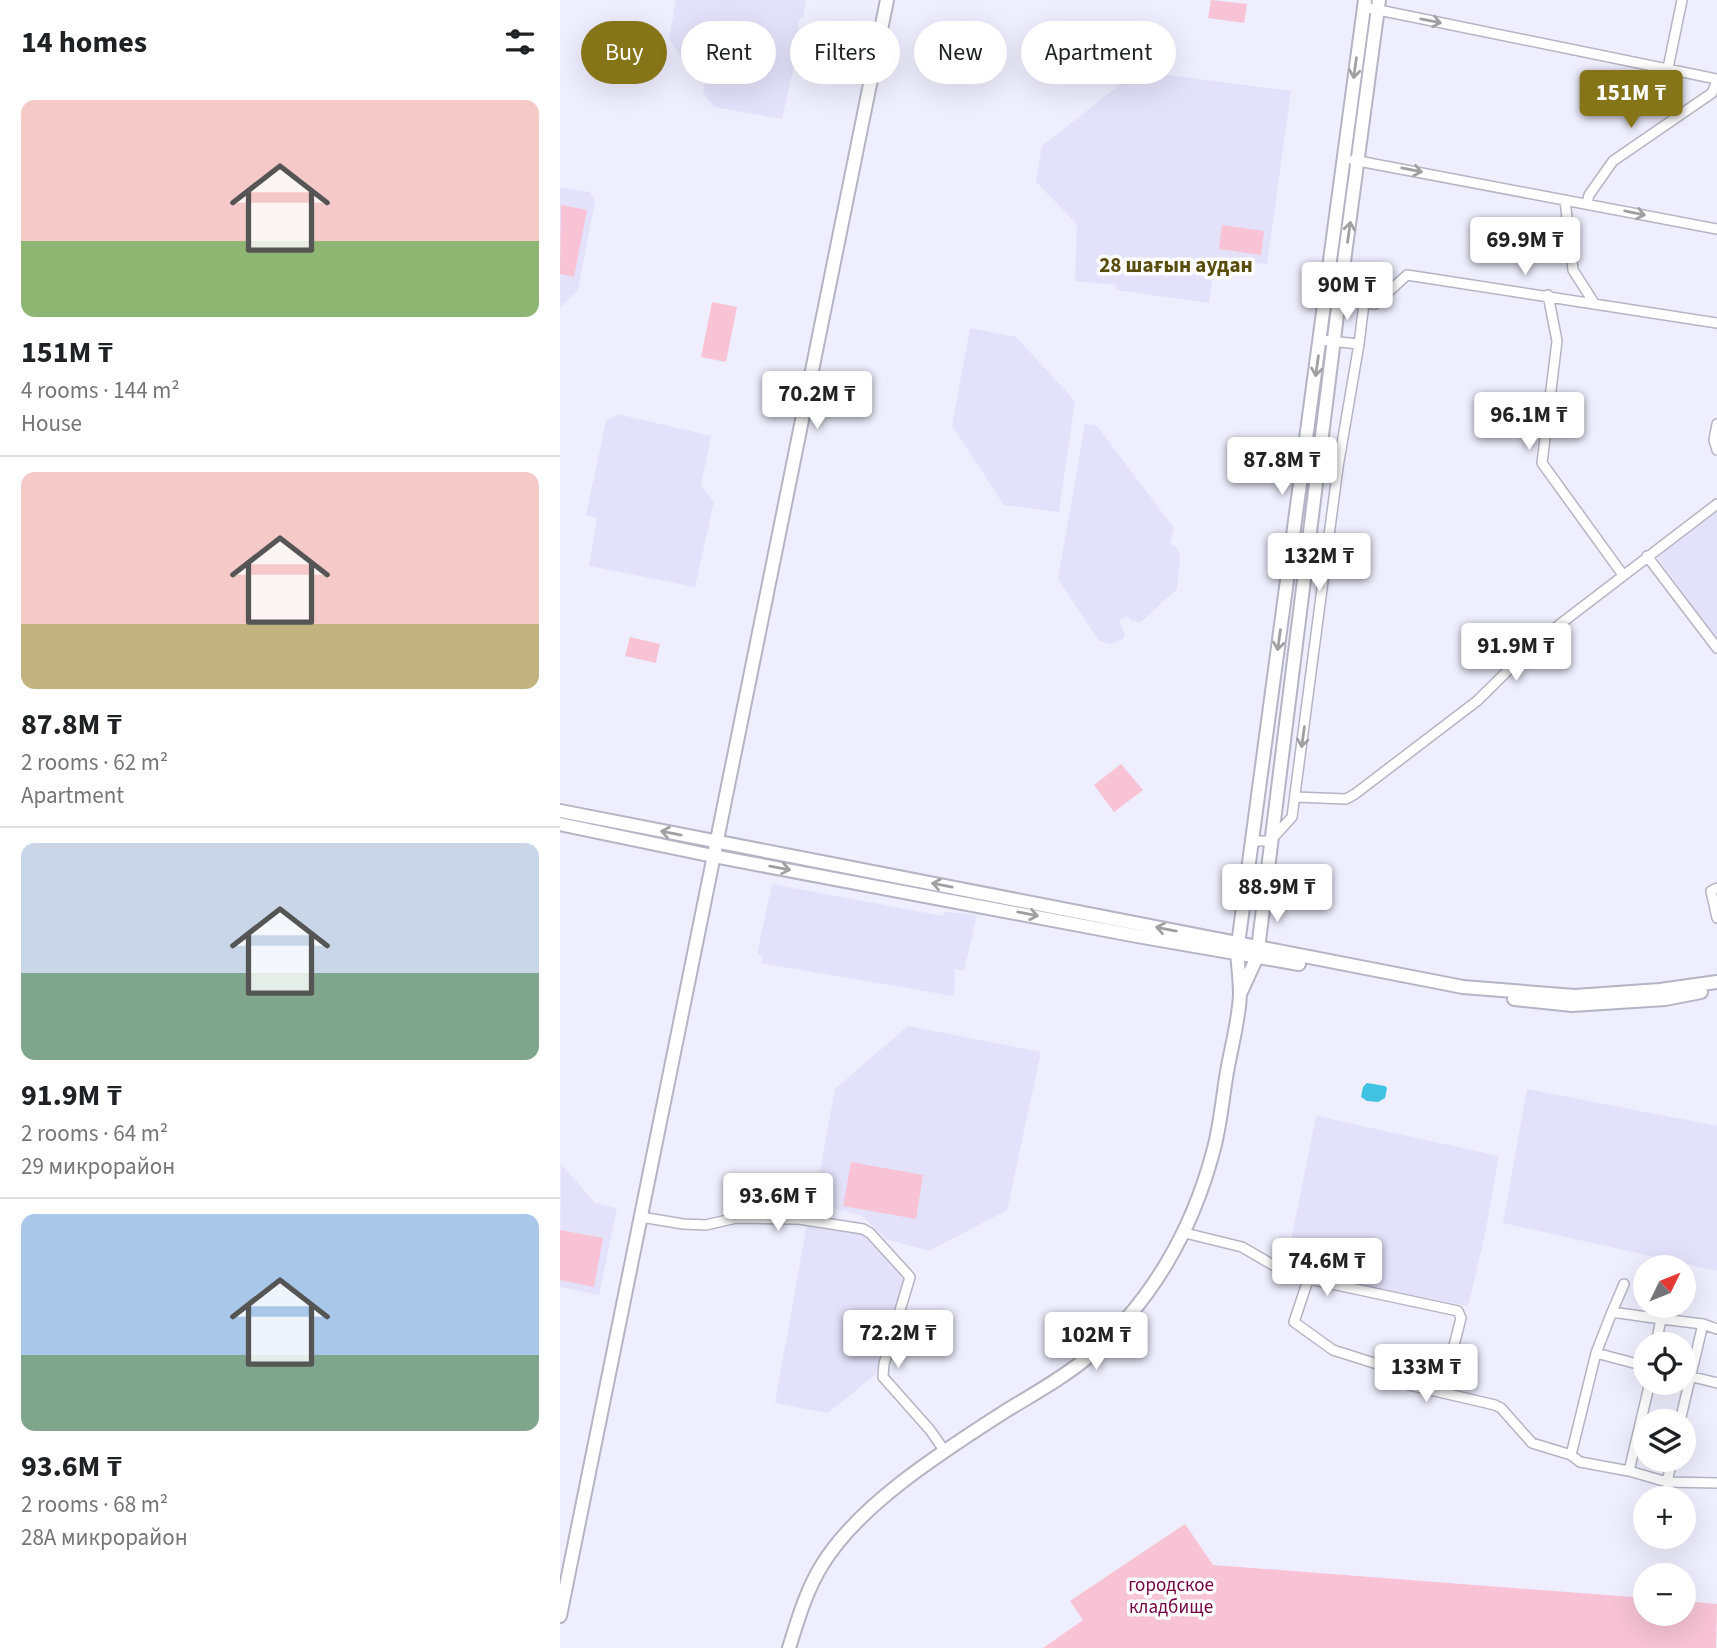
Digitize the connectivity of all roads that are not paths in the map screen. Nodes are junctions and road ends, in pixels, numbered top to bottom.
1 (887, 0) edge
2 (1682, 0) edge
3 (1364, 4) edge
4 (1379, 5) edge
5 (1668, 68) junction
6 (1717, 80) edge
7 (1351, 159) junction
8 (1565, 200) junction
9 (1587, 203) junction
10 (1717, 229) edge
11 (1548, 295) junction
12 (1339, 299) junction
13 (1364, 303) junction
14 (1594, 303) junction
15 (1717, 323) edge
16 (1320, 340) junction
17 (1334, 341) junction
18 (1359, 344) junction
19 (1717, 424) edge
20 (1717, 450) edge
21 (1717, 504) edge
22 (1647, 556) junction
23 (1623, 575) junction
24 (1717, 648) edge
25 (1295, 797) junction
26 (560, 811) edge
27 (560, 824) edge
28 (716, 841) junction
29 (1251, 841) junction
30 (1270, 841) junction
31 (713, 856) junction
32 (1717, 888) edge
33 (1717, 918) edge
34 (1238, 947) junction
35 (1257, 952) junction
36 (1717, 982) edge
37 (1431, 985) junction
38 (1717, 989) edge
39 (1240, 996) junction
40 (641, 1217) junction
41 (1185, 1233) junction
42 (1308, 1280) junction
43 (1624, 1283) dead end
44 (1612, 1312) junction
45 (1661, 1319) junction
46 (1703, 1324) junction
47 (1717, 1328) edge
48 (1658, 1332) edge
49 (1696, 1345) edge
50 (1595, 1353) junction
51 (1450, 1361) dead end
52 (1633, 1363) edge
53 (1696, 1378) edge
54 (1717, 1383) edge
55 (1647, 1395) edge
56 (944, 1450) junction
57 (1571, 1455) junction
58 (1629, 1471) junction
59 (1669, 1472) edge
60 (1667, 1482) junction
61 (1717, 1483) edge
62 (560, 1616) edge
63 (789, 1648) edge

1 - 28 main road
2 - 5 street
3 - 4 street
3 -> 7 main road
4 -> 5 street
4 - 7 main road
5 - 6 street
6 - 9 street
7 -> 8 street
12 -> 7 main road
7 - 16 main road
8 - 9 street
8 - 14 street
9 -> 10 street
11 - 13 street
11 - 14 street
11 - 23 street
12 - 13 street
12 - 17 main road
13 - 18 street
14 - 15 street
16 - 17 street
16 -> 29 main road
17 - 18 street
17 - 30 main road
18 -> 25 street
19 - 20 street
21 - 22 street
22 - 23 street
22 - 24 street
23 - 25 street
25 - 30 street
28 -> 26 main road
27 - 31 main road
28 - 31 main road
34 -> 28 main road
29 - 30 street
29 - 34 main road
30 - 35 main road
31 -> 34 main road
31 - 40 main road
32 - 33 street
34 - 35 main road
34 - 39 main road
35 - 37 main road
35 - 39 main road
36 - 37 main road
37 - 38 main road
39 - 41 main road
40 - 56 street
40 - 62 main road
41 - 42 street
41 - 56 main road
42 - 51 street
42 - 57 street
43 - 44 street
44 - 45 street
44 - 50 street
45 - 46 street
45 - 48 street
46 - 47 street
46 - 49 street
50 - 52 street
50 - 57 street
53 - 54 street
55 - 58 street
56 - 63 main road
57 - 58 street
58 - 60 street
59 - 60 street
60 - 61 street

